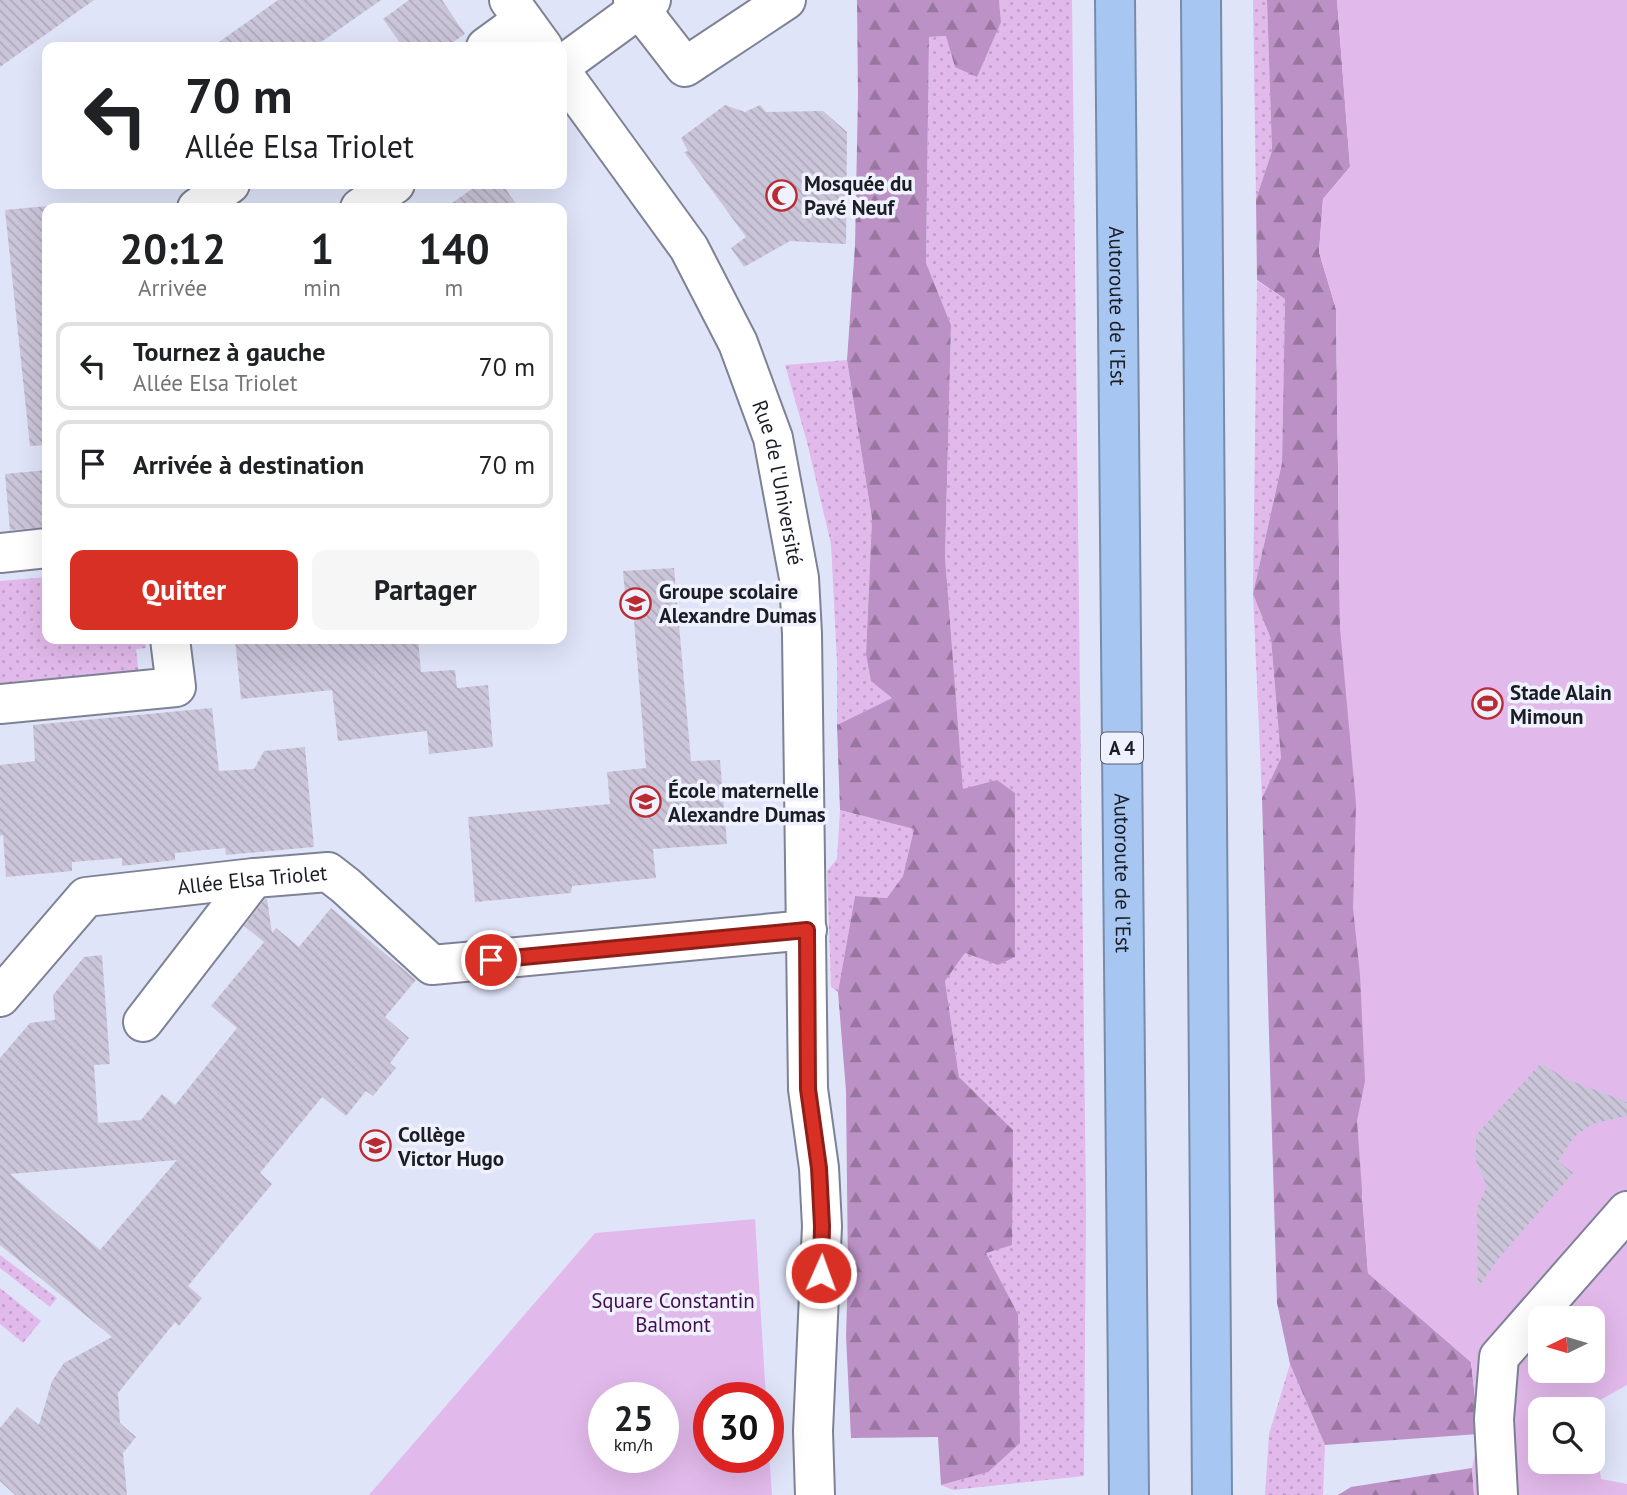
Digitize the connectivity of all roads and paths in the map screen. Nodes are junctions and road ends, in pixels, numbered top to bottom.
1 (786, 0) edge
2 (1115, 0) edge
3 (1201, 0) edge
4 (641, 3) edge
5 (525, 22) edge
6 (494, 42) edge
7 (567, 61) edge
8 (567, 80) edge
9 (222, 189) edge
10 (388, 189) edge
11 (204, 203) edge
12 (367, 203) edge
13 (42, 549) edge
14 (0, 553) edge
15 (171, 644) edge
16 (0, 704) edge
17 (254, 878) junction
18 (807, 930) junction
19 (0, 997) edge
20 (143, 1022) dead end
21 (1627, 1211) edge
22 (815, 1495) edge
23 (1129, 1495) edge
24 (1212, 1495) edge
25 (1498, 1495) edge

1 - 4 street
2 - 23 highway, Autoroute de l’Est / A 4
3 - 24 highway
4 - 7 street
5 - 6 street
8 - 18 street, Rue de l'Université
9 - 11 street
10 - 12 street
13 - 14 street
15 - 16 street
17 - 18 street, Allée Elsa Triolet
17 - 19 street, Allée Elsa Triolet
17 - 20 street
18 - 22 street, Rue de l'Université
21 - 25 street

